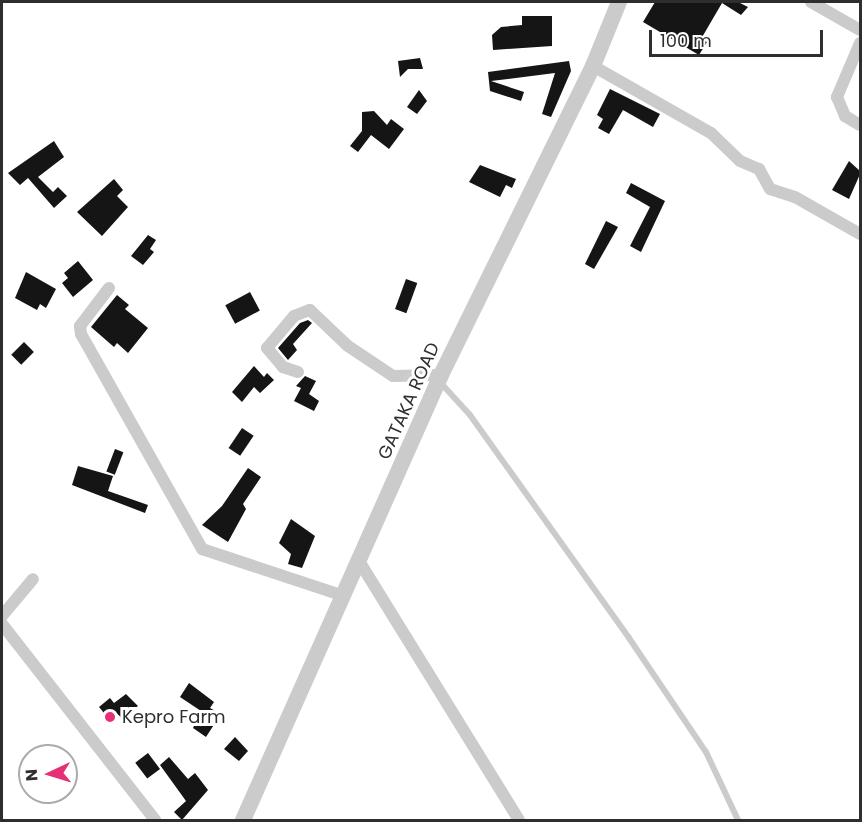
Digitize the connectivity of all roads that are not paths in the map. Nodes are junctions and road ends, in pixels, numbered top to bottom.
1 (620, 2) edge
2 (811, 2) edge
3 (861, 30) edge
4 (861, 43) edge
5 (593, 66) junction
6 (861, 125) edge
7 (861, 234) edge
8 (109, 288) dead end
9 (298, 372) dead end
10 (440, 378) junction
11 (359, 561) junction
12 (33, 579) dead end
13 (344, 596) junction
14 (2, 616) edge
15 (2, 624) edge
16 (155, 820) edge
17 (243, 820) edge
18 (519, 820) edge
19 (738, 820) edge

1 - 5 street, GATAKA ROAD
2 - 3 street
4 - 6 street
5 - 7 street
5 - 10 street, GATAKA ROAD
8 - 13 street
9 - 10 street
10 - 11 street, GATAKA ROAD
10 - 19 lane
11 - 13 street, GATAKA ROAD
11 - 18 street
12 - 14 street
13 - 17 street, GATAKA ROAD
15 - 16 street

